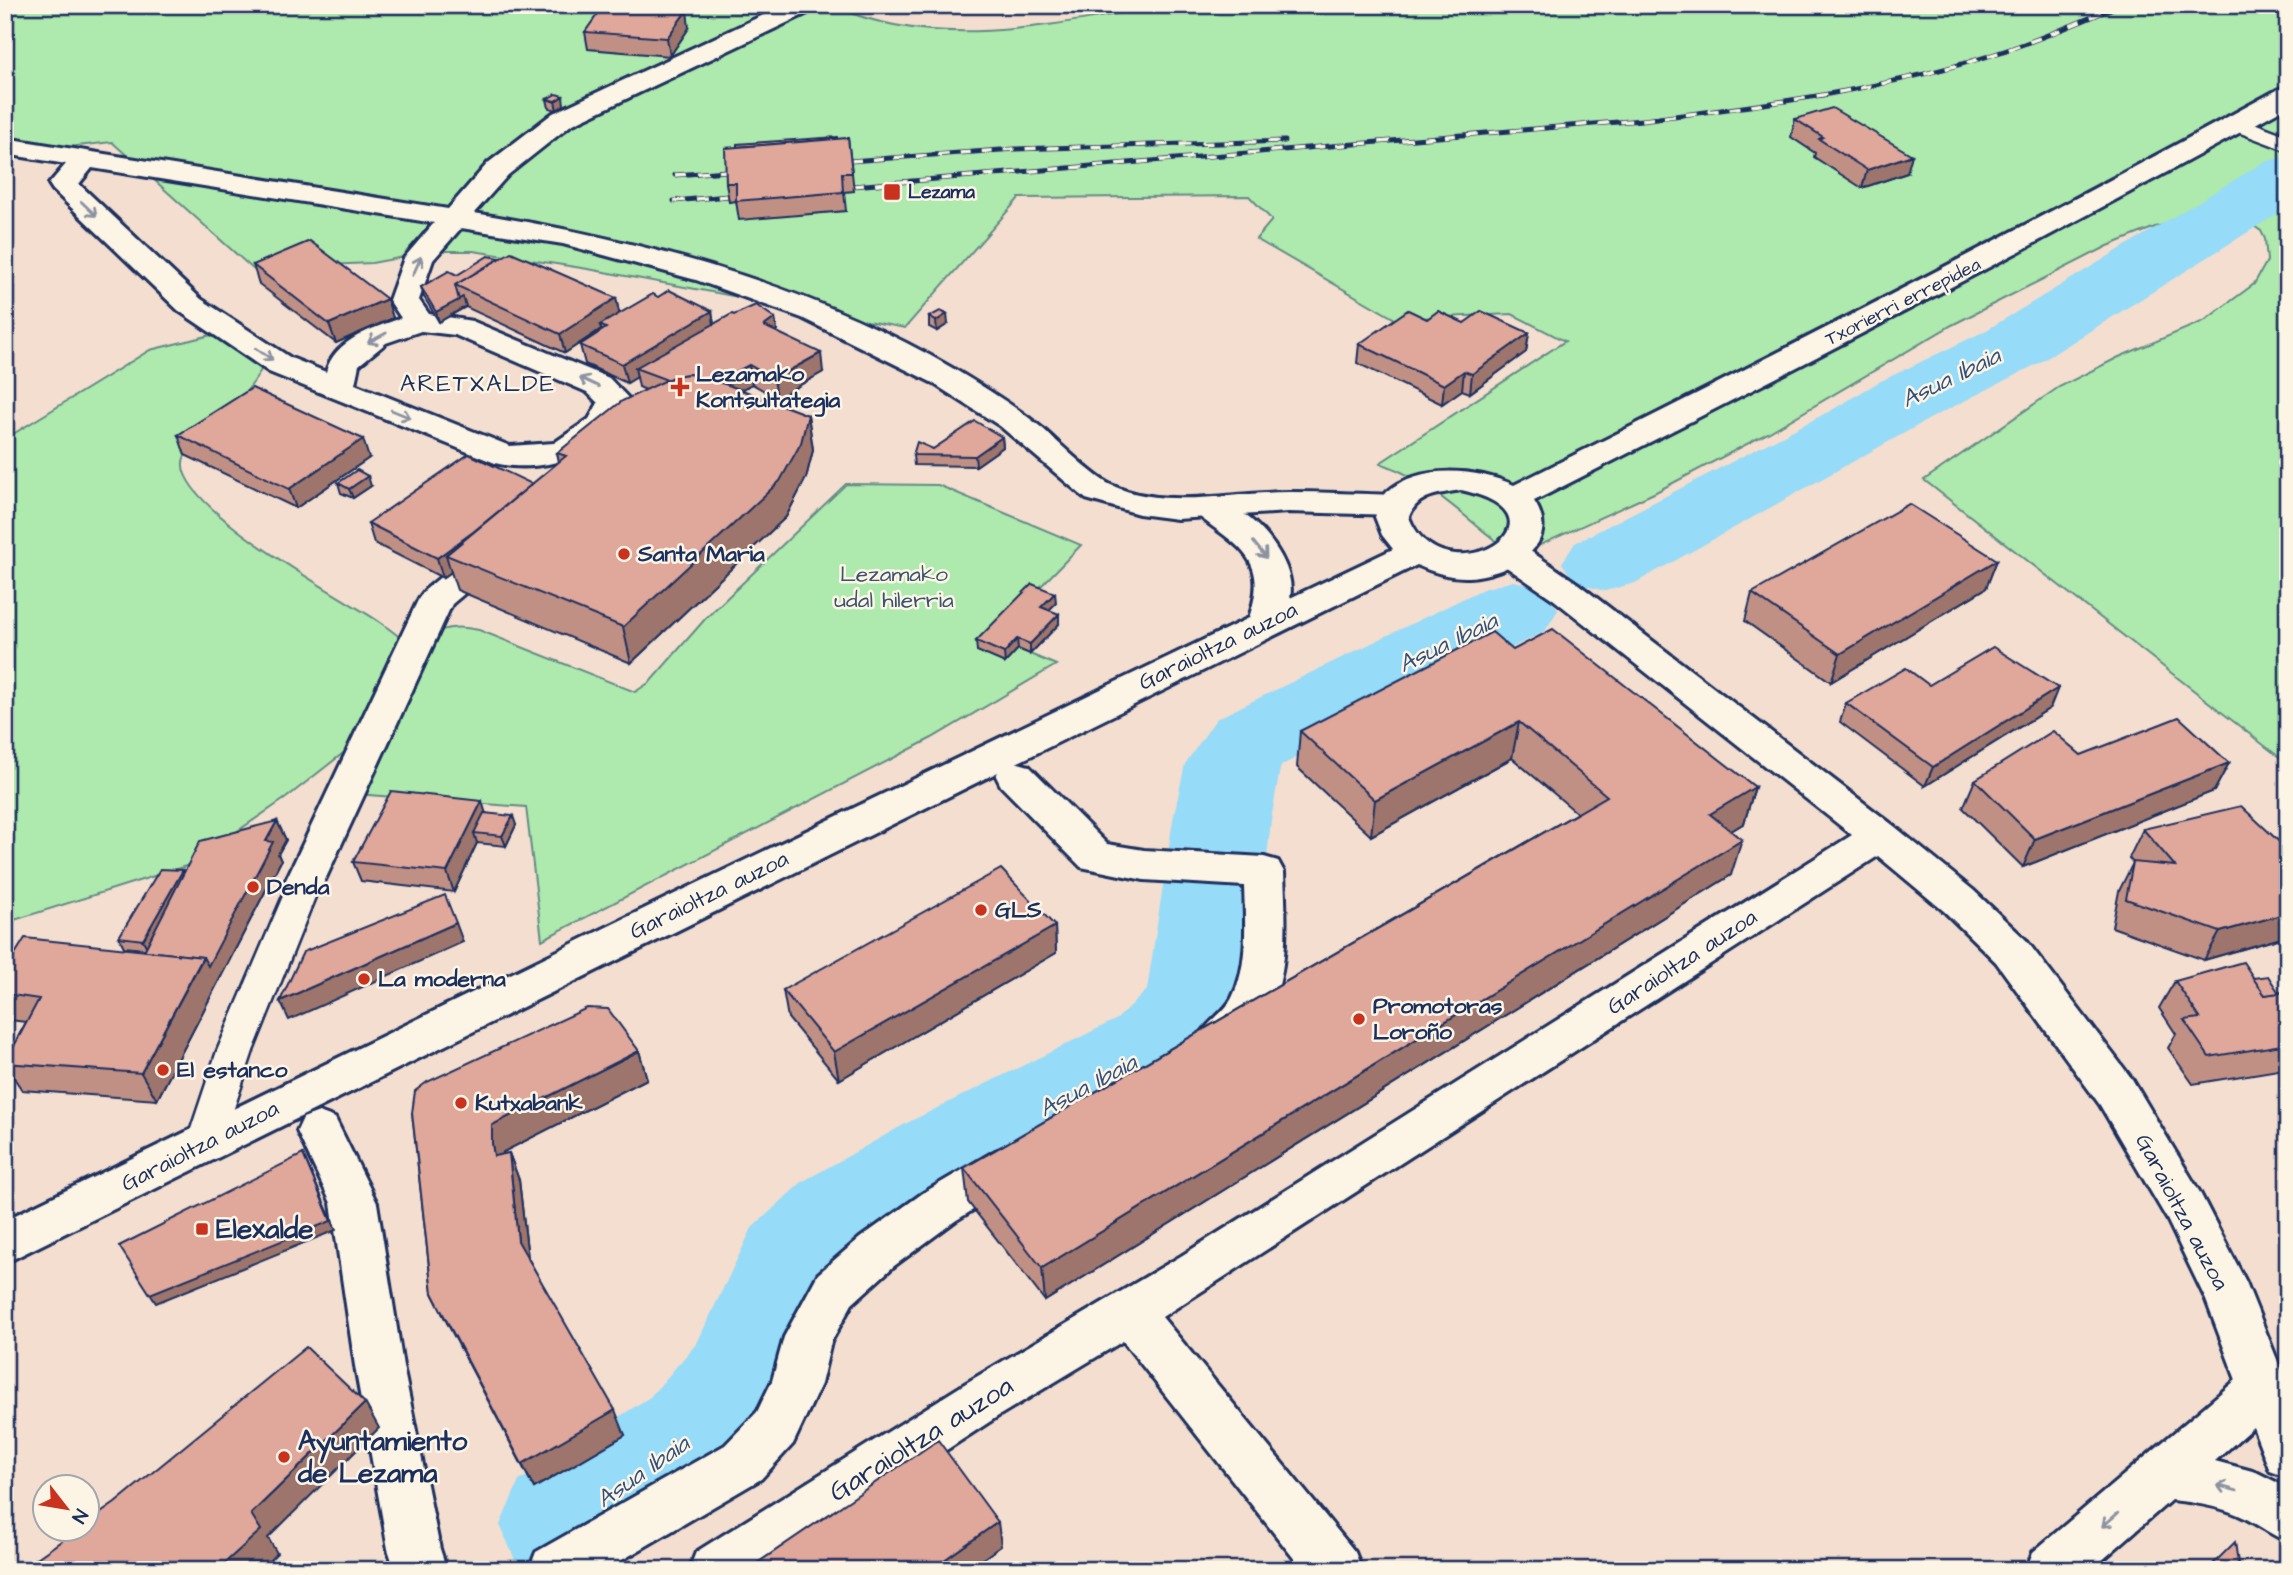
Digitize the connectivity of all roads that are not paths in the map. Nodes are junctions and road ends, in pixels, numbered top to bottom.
1 (805, 5) edge
2 (2288, 95) edge
3 (2238, 124) junction
4 (2288, 144) edge
5 (5, 146) edge
6 (85, 160) junction
7 (457, 218) junction
8 (419, 322) junction
9 (338, 388) junction
10 (562, 452) junction
11 (555, 490) edge
12 (1512, 499) junction
13 (1395, 505) junction
14 (1208, 507) junction
15 (521, 528) edge
16 (1415, 552) junction
17 (1511, 554) junction
18 (1265, 624) junction
19 (1015, 776) dead end
20 (1880, 836) junction
21 (305, 882) joint
22 (1187, 1059) edge
23 (319, 1130) dead end
24 (1045, 1143) edge
25 (204, 1144) junction
26 (5, 1243) edge
27 (1129, 1313) junction
28 (2263, 1387) junction
29 (2288, 1454) edge
30 (2161, 1475) junction
31 (2288, 1517) edge
32 (421, 1570) edge
33 (555, 1570) edge
34 (715, 1570) edge
35 (1336, 1570) edge
36 (2052, 1570) edge

1 - 7 street
2 - 3 street, Txorierri errepidea
3 - 4 lane
3 - 12 street, Txorierri errepidea
5 - 6 street
6 - 7 street
6 -> 9 street
8 -> 7 street
7 - 14 street
8 -> 9 street
10 -> 8 street
9 -> 10 street
10 - 11 street
12 - 13 street
12 - 17 street
13 - 14 street
13 - 16 street
14 -> 18 street
15 - 21 street
16 - 17 street
16 - 18 street, Garaioltza auzoa
17 - 20 street, Garaioltza auzoa
18 - 25 street, Garaioltza auzoa
19 - 22 street
20 - 27 street, Garaioltza auzoa
20 - 28 street, Garaioltza auzoa
21 - 25 lane
23 - 32 street
24 - 33 street
25 - 26 street, Garaioltza auzoa
27 - 34 street, Garaioltza auzoa
27 - 35 street
28 - 29 street, Garaioltza auzoa
28 - 30 street
31 -> 30 street
30 -> 36 street

